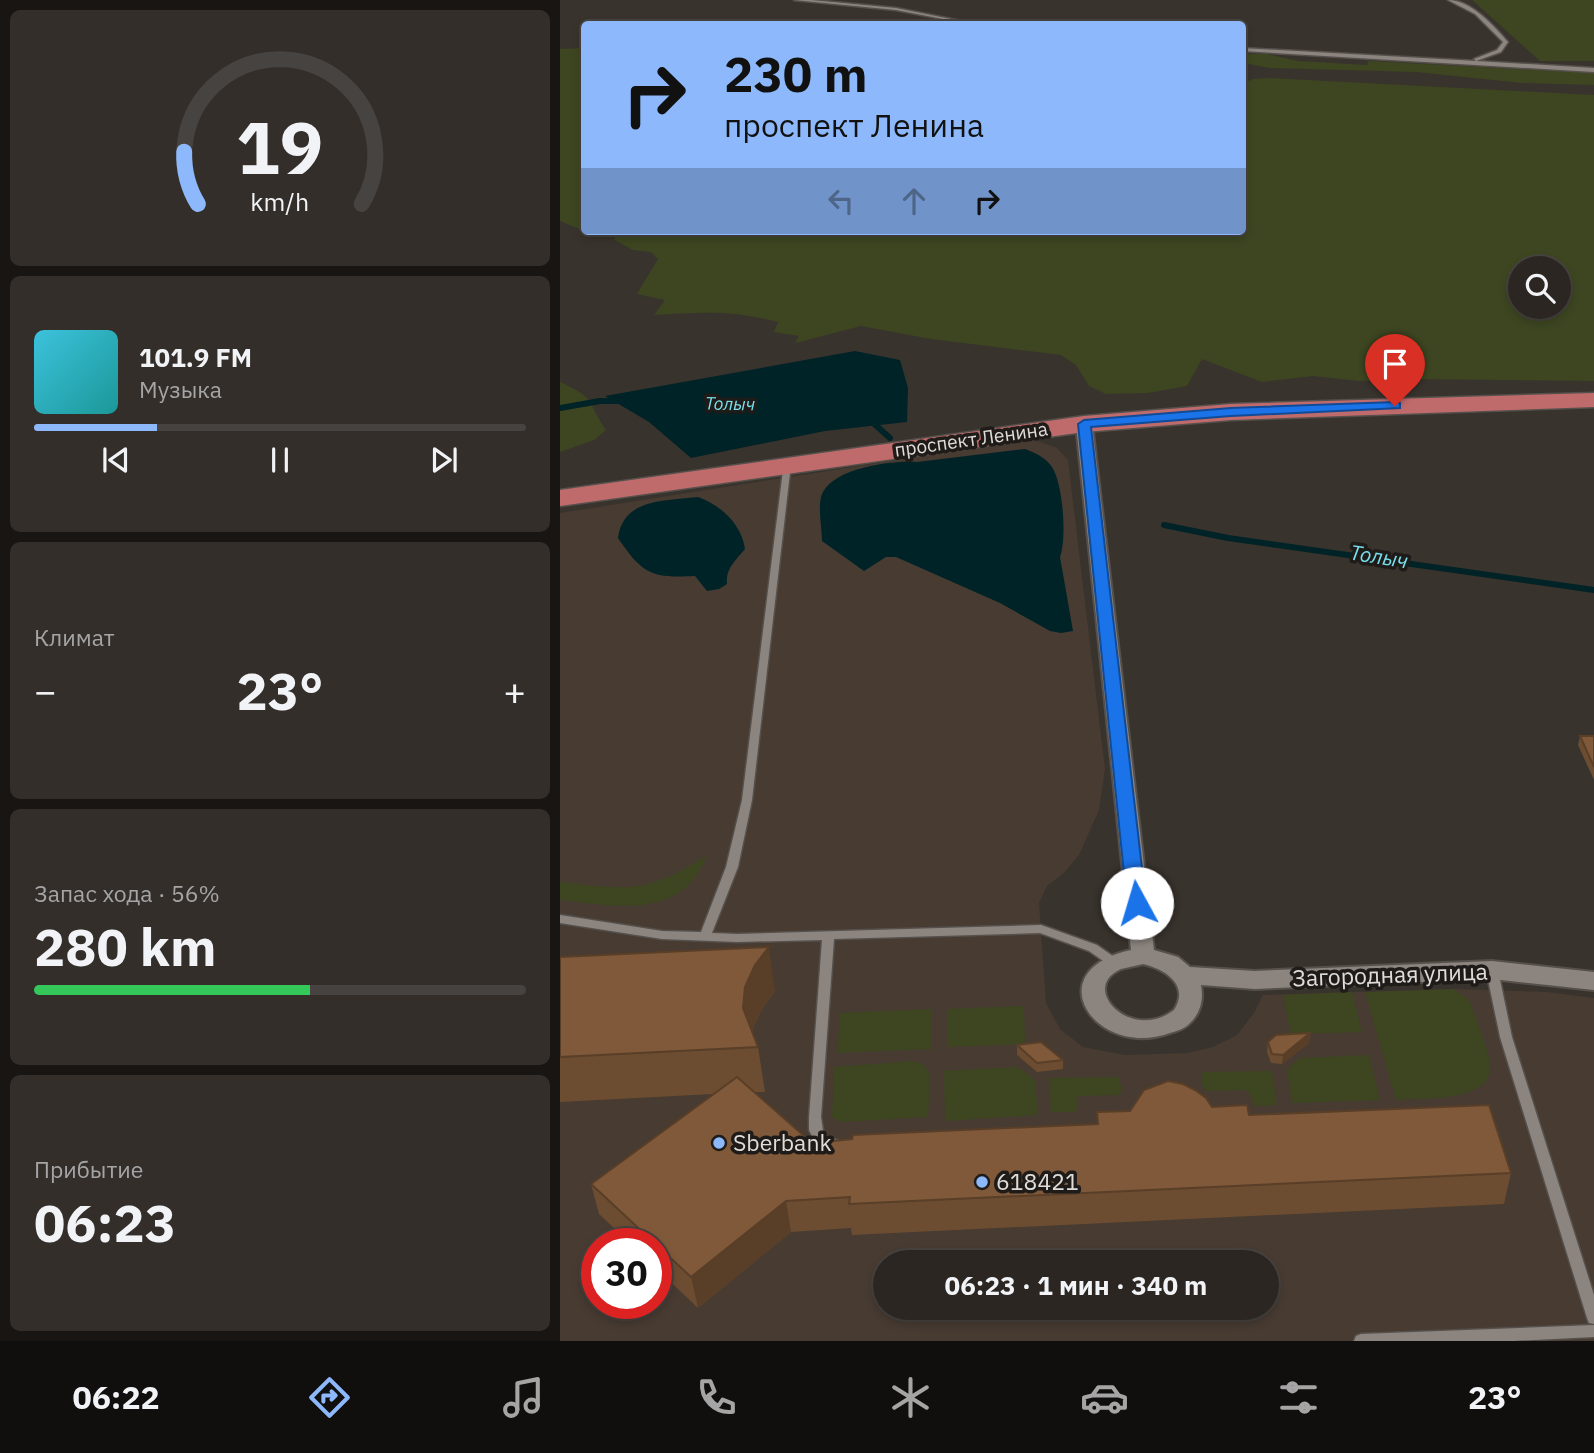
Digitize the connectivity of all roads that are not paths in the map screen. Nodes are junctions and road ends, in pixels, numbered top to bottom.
1 (796, 0) edge
2 (1450, 0) edge
3 (958, 21) edge
4 (1246, 49) edge
5 (1465, 62) junction
6 (1594, 71) edge
7 (1594, 400) edge
8 (1084, 424) junction
9 (787, 464) junction
10 (560, 498) edge
11 (560, 919) edge
12 (705, 937) junction
13 (828, 937) junction
14 (1143, 956) junction
15 (1113, 962) junction
16 (1492, 970) junction
17 (1185, 975) junction
18 (1594, 981) edge
19 (847, 1147) edge
20 (1594, 1318) edge
21 (1594, 1331) edge
22 (1361, 1341) edge

1 - 3 lane
2 - 5 lane
4 - 5 lane
5 - 6 lane
7 - 8 main road, проспект Ленина
8 - 9 main road, проспект Ленина
8 - 14 street
9 - 10 main road, проспект Ленина
9 - 12 lane
11 - 12 lane
12 - 13 lane
13 - 15 lane
13 - 19 lane
14 - 15 street
14 - 17 street
15 - 17 street
16 - 17 street, Загородная улица
16 - 18 street, Загородная улица
16 - 20 lane
21 - 22 lane

